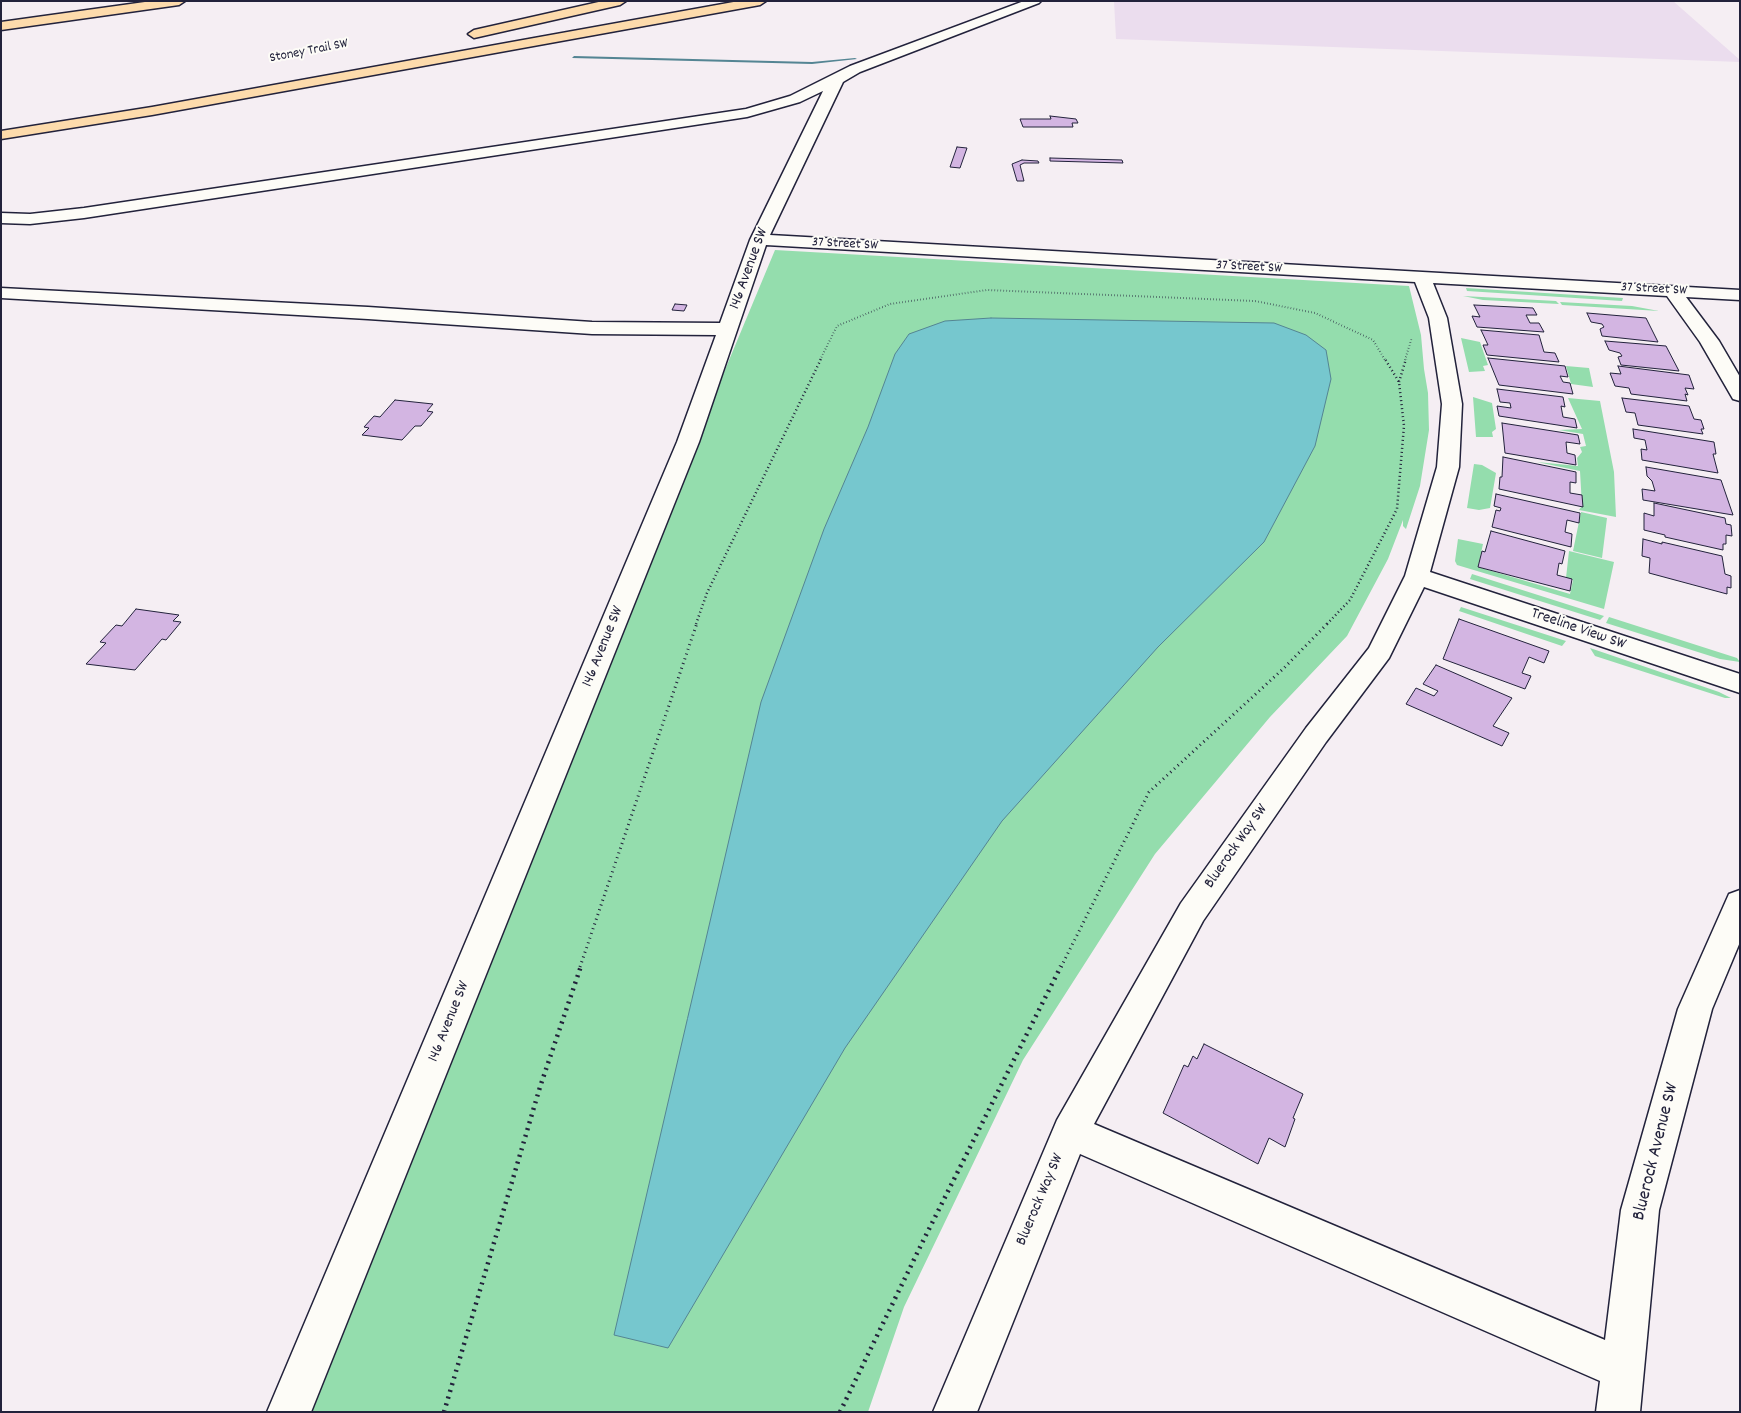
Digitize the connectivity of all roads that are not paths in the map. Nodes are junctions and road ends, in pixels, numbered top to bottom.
1 (141, 1) edge
2 (179, 1) edge
3 (620, 1) edge
4 (760, 1) edge
5 (1035, 1) edge
6 (1, 21) edge
7 (1, 26) edge
8 (459, 38) dead end
9 (257, 79) dead end
10 (838, 79) junction
11 (1, 123) edge
12 (1, 136) edge
13 (1, 218) edge
14 (759, 240) junction
15 (1422, 277) junction
16 (1673, 292) junction
17 (1, 293) edge
18 (1740, 295) edge
19 (728, 328) junction
20 (1740, 396) edge
21 (1417, 576) junction
22 (1740, 684) edge
23 (1740, 903) edge
24 (1070, 1132) junction
25 (1623, 1369) junction
26 (289, 1412) edge
27 (956, 1412) edge
28 (1618, 1412) edge

1 - 6 highway
2 - 7 highway
3 - 8 highway
4 - 12 highway
5 - 10 street
9 - 11 highway, Stoney Trail SW
10 - 13 street
10 - 14 street, 146 Avenue SW
14 - 15 street, 37 Street SW
14 - 19 street, 146 Avenue SW
15 - 16 street, 37 Street SW
15 - 21 street, Bluerock Way SW
16 - 18 street, 37 Street SW
16 - 20 street
17 - 19 street
19 - 26 street, 146 Avenue SW
21 - 22 street, Treeline View SW
21 - 24 street, Bluerock Way SW
23 - 25 street, Bluerock Avenue SW
24 - 25 street
24 - 27 street, Bluerock Way SW
25 - 28 street, Bluerock Avenue SW

